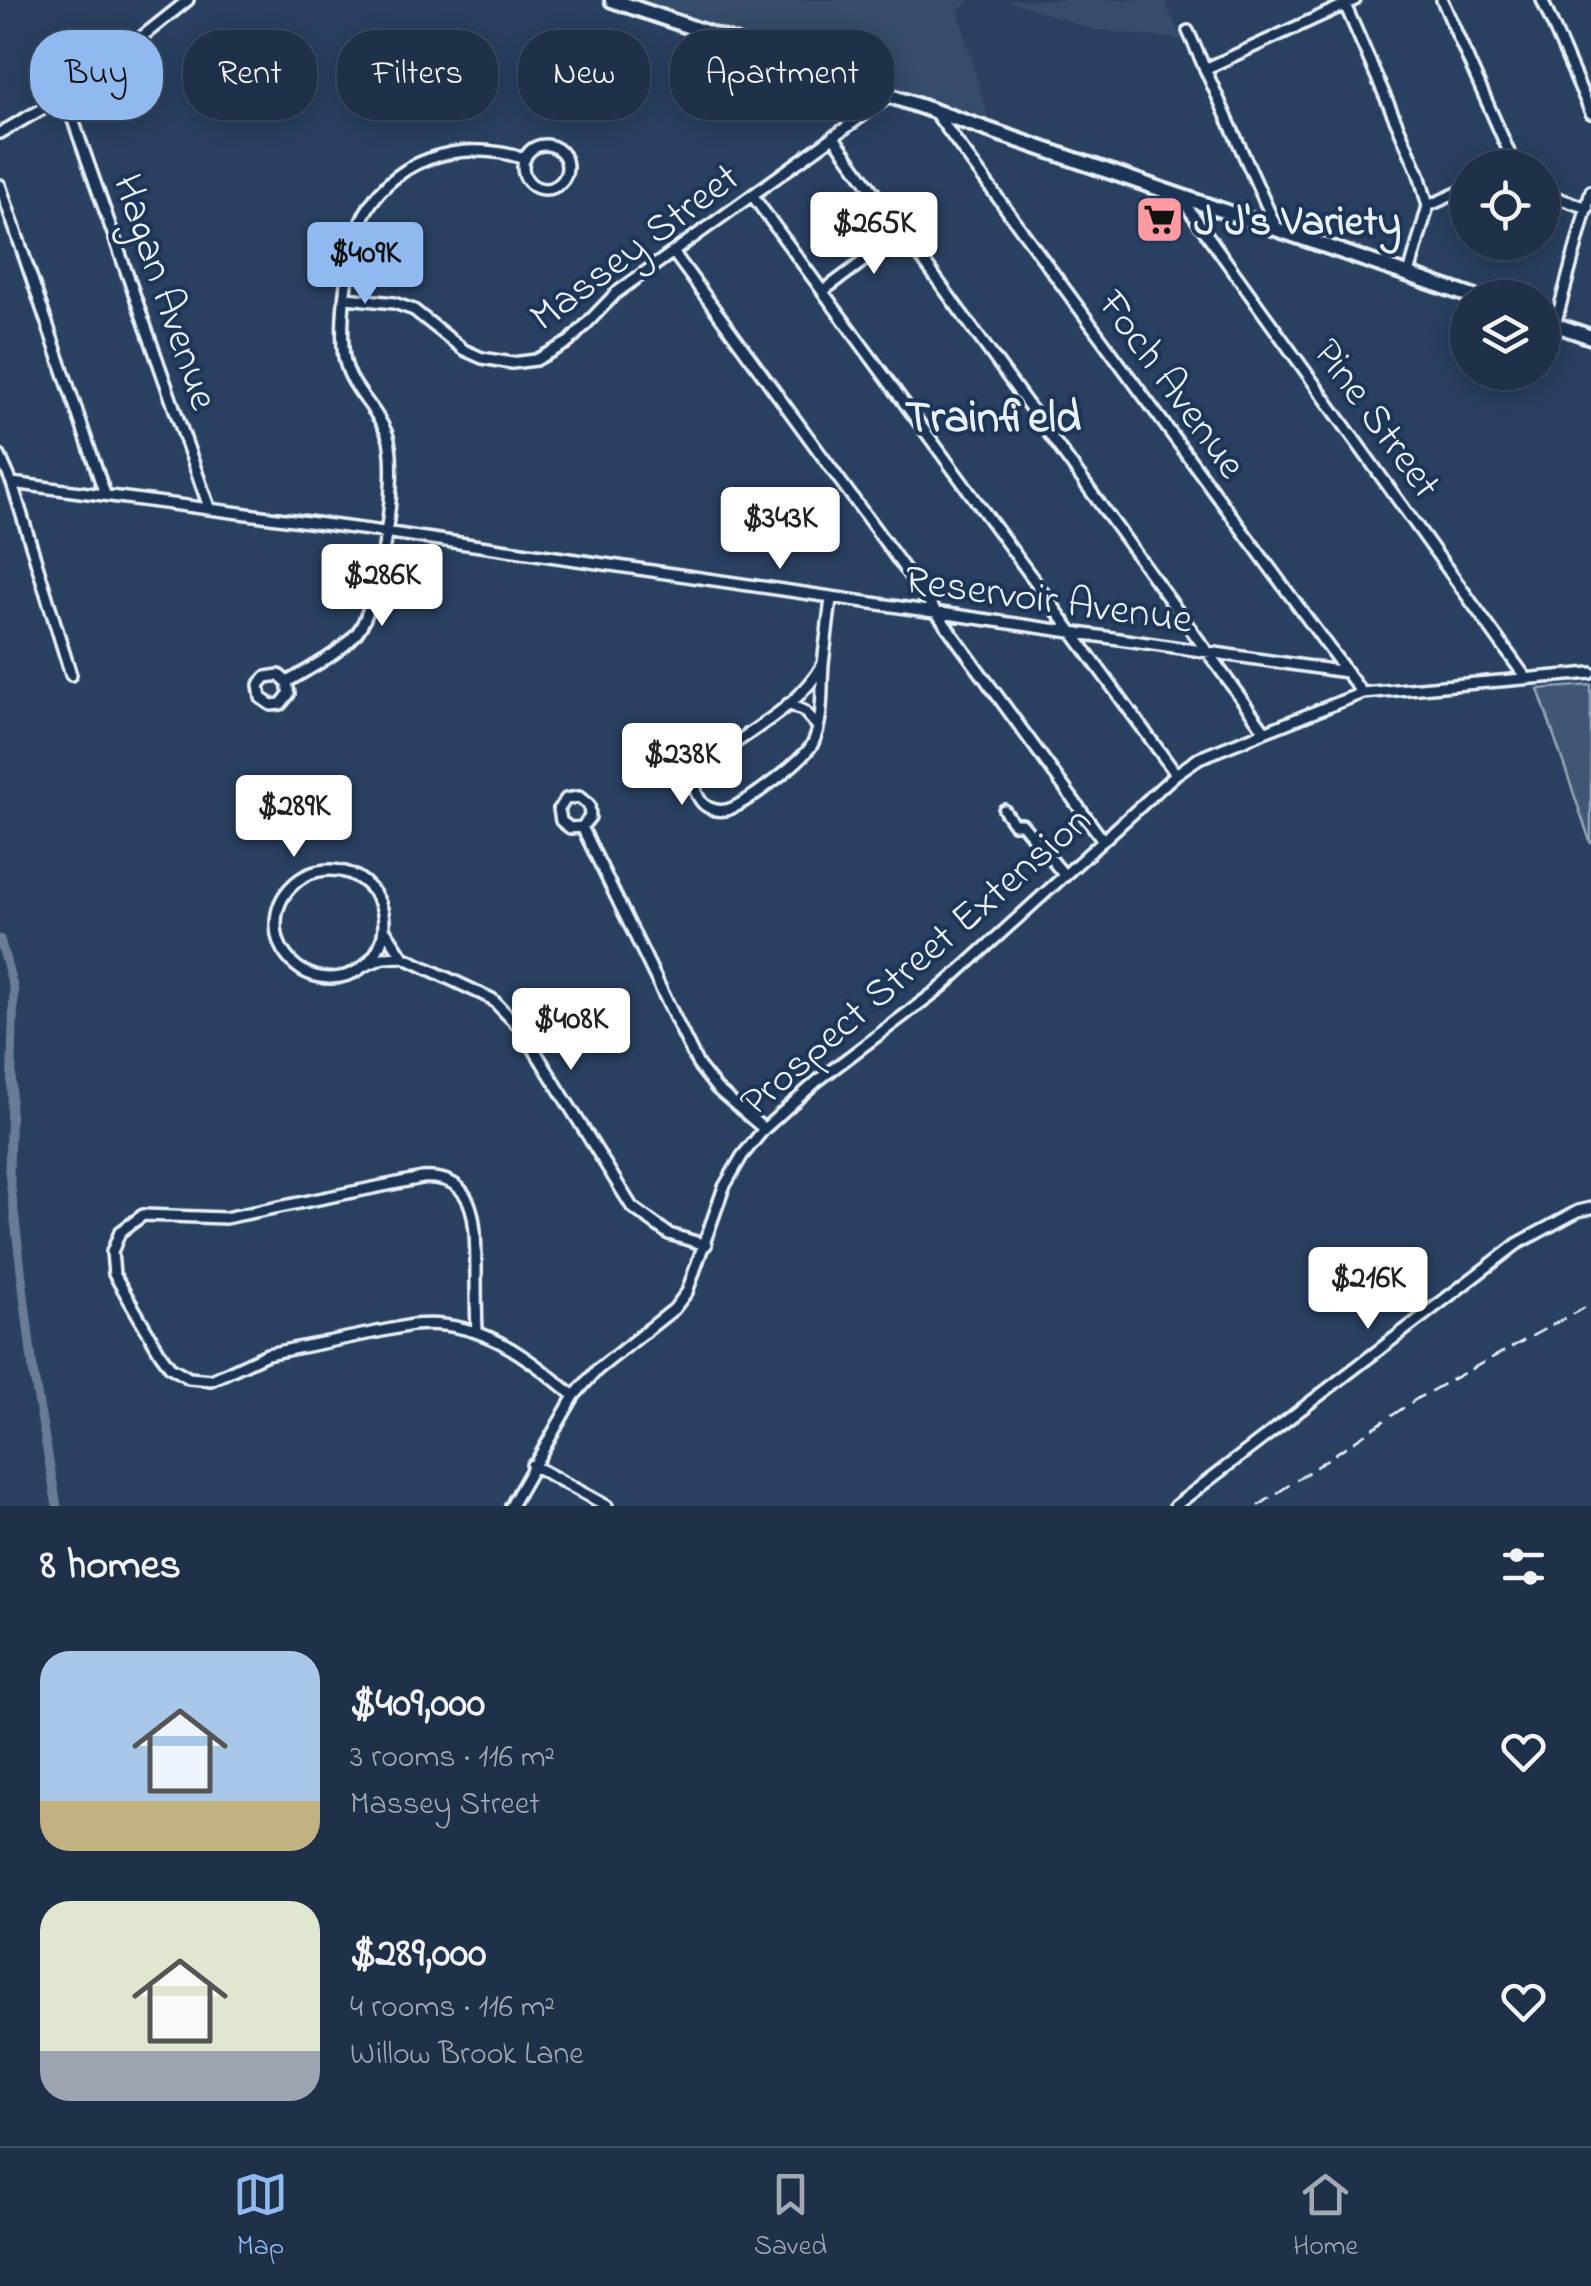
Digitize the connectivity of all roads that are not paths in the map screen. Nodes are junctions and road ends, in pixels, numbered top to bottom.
1 (188, 0) edge
2 (612, 0) edge
3 (1442, 0) edge
4 (1542, 0) edge
5 (1348, 2) edge
6 (150, 30) edge
7 (699, 30) edge
8 (1188, 31) dead end
9 (1205, 69) junction
10 (894, 97) edge
11 (934, 111) junction
12 (1591, 113) edge
13 (30, 117) edge
14 (73, 120) edge
15 (856, 120) edge
16 (0, 134) edge
17 (833, 136) junction
18 (1506, 150) edge
19 (525, 159) junction
20 (0, 186) edge
21 (1591, 191) edge
22 (1178, 194) junction
23 (752, 195) junction
24 (1450, 196) edge
25 (1560, 199) edge
26 (1428, 206) junction
27 (1589, 208) edge
28 (1277, 228) junction
29 (902, 232) junction
30 (673, 252) junction
31 (1410, 274) junction
32 (1450, 289) edge
33 (823, 291) junction
34 (1560, 291) edge
35 (347, 298) junction
36 (1560, 327) edge
37 (1591, 337) edge
38 (0, 456) edge
39 (12, 483) junction
40 (105, 494) junction
41 (208, 507) junction
42 (384, 532) junction
43 (831, 599) junction
44 (936, 612) junction
45 (1072, 632) junction
46 (1208, 654) junction
47 (822, 664) junction
48 (1346, 672) junction
49 (1591, 673) edge
50 (71, 675) dead end
51 (1526, 678) junction
52 (287, 682) dead end
53 (1362, 693) junction
54 (788, 704) junction
55 (818, 728) junction
56 (1264, 730) junction
57 (1176, 774) junction
58 (1004, 810) dead end
59 (582, 827) dead end
60 (1102, 839) junction
61 (1065, 876) junction
62 (384, 928) junction
63 (403, 957) junction
64 (364, 966) junction
65 (764, 1129) junction
66 (1591, 1208) edge
67 (706, 1245) junction
68 (477, 1330) junction
69 (574, 1396) junction
70 (532, 1464) junction
71 (511, 1506) edge
72 (607, 1506) edge
73 (1174, 1506) edge

1 - 6 street
2 - 7 main road
3 - 18 street
4 - 12 street
5 - 9 street
5 - 26 street
8 - 9 street
9 - 28 street
10 - 11 main road
11 - 22 main road
11 - 48 street, Foch Avenue
13 - 16 street
14 - 41 street, Hagan Avenue
15 - 17 street, Massey Street
17 - 23 street, Massey Street
17 - 29 street
19 - 19 street
19 - 35 street
20 - 40 street
21 - 27 street
22 - 28 main road
22 - 51 street, Pine Street
23 - 30 street, Massey Street
23 - 33 street
24 - 26 street
25 - 27 street
26 - 31 street
27 - 34 street
28 - 31 main road
29 - 33 street
29 - 46 street
30 - 35 street, Massey Street
30 - 44 street
31 - 32 main road
33 - 45 street
35 - 42 street
36 - 37 main road
38 - 39 street
39 - 40 street, Reservoir Avenue
39 - 50 street
40 - 41 street, Reservoir Avenue
41 - 42 street, Reservoir Avenue
42 - 43 street, Reservoir Avenue
42 - 52 street
43 - 44 street, Reservoir Avenue
43 - 47 street
44 - 45 street, Reservoir Avenue
44 - 60 street
45 - 46 street, Reservoir Avenue
45 - 57 street
46 - 48 street, Reservoir Avenue
46 - 56 street
47 - 54 street
47 - 55 street
48 - 53 street, Foch Avenue
49 - 51 street, Prospect Street Extension
51 - 53 street, Prospect Street Extension
53 - 56 street, Prospect Street Extension
54 - 55 street
54 - 55 street
56 - 57 street, Prospect Street Extension
57 - 60 street, Prospect Street Extension
58 - 61 street
59 - 65 street
60 - 61 street, Prospect Street Extension
61 - 65 street, Prospect Street Extension
62 - 63 street
62 - 64 street
62 - 64 street
63 - 64 street
63 - 67 street
65 - 67 street, Prospect Street Extension
66 - 73 street
67 - 69 street, Prospect Street Extension
68 - 68 street
68 - 69 street
69 - 70 street, Prospect Street Extension
70 - 71 street, Prospect Street Extension
70 - 72 street

